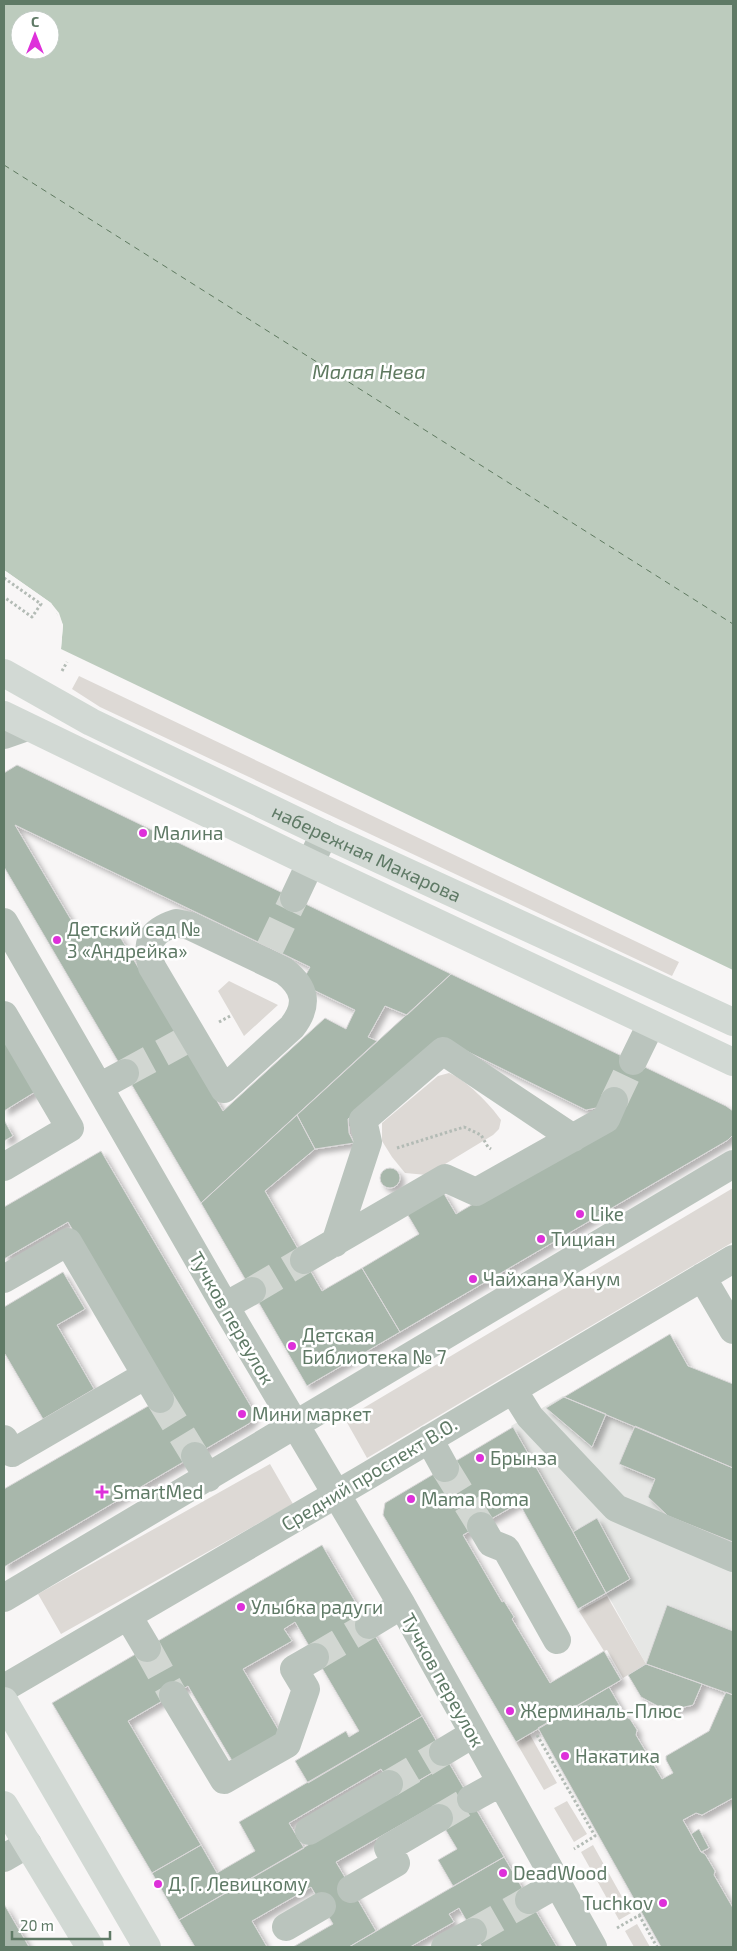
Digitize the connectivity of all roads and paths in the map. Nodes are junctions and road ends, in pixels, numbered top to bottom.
1 (4, 578) edge
2 (4, 597) edge
3 (4, 673) edge
4 (11, 726) edge
5 (324, 834) junction
6 (310, 863) junction
7 (294, 898) tunnel mouth
8 (7, 934) edge
9 (4, 1015) edge
10 (733, 1022) edge
11 (651, 1024) junction
12 (187, 1039) joint
13 (633, 1061) tunnel mouth
14 (733, 1062) edge
15 (125, 1073) tunnel mouth
16 (99, 1087) junction
17 (614, 1101) tunnel mouth
18 (573, 1138) junction
19 (363, 1158) junction
20 (733, 1164) edge
21 (523, 1165) junction
22 (4, 1167) edge
23 (335, 1242) junction
24 (733, 1259) edge
25 (304, 1260) tunnel mouth
26 (702, 1278) junction
27 (4, 1280) edge
28 (252, 1291) tunnel mouth
29 (225, 1306) junction
30 (733, 1330) edge
31 (146, 1375) junction
32 (513, 1390) junction
33 (160, 1399) tunnel mouth
34 (295, 1426) junction
35 (4, 1439) edge
36 (429, 1439) junction
37 (445, 1468) tunnel mouth
38 (336, 1493) junction
39 (481, 1526) tunnel mouth
40 (733, 1558) edge
41 (4, 1598) edge
42 (402, 1605) junction
43 (128, 1616) junction
44 (369, 1625) tunnel mouth
45 (557, 1640) dead end
46 (146, 1648) tunnel mouth
47 (315, 1657) tunnel mouth
48 (4, 1688) edge
49 (173, 1695) tunnel mouth
50 (4, 1701) edge
51 (473, 1734) junction
52 (537, 1735) dead end
53 (443, 1752) tunnel mouth
54 (500, 1782) junction
55 (390, 1784) tunnel mouth
56 (471, 1800) tunnel mouth
57 (4, 1805) edge
58 (439, 1818) tunnel mouth
59 (309, 1831) dead end
60 (28, 1844) junction
61 (569, 1852) dead end
62 (4, 1858) edge
63 (557, 1884) junction
64 (351, 1889) dead end
65 (529, 1900) tunnel mouth
66 (322, 1906) dead end
67 (286, 1927) dead end
68 (614, 1930) dead end
69 (473, 1932) tunnel mouth
70 (90, 1947) edge
71 (147, 1947) edge
72 (445, 1947) edge
73 (593, 1947) edge
74 (657, 1947) edge

1 - 2 path
3 - 5 main road, набережная Макарова
4 - 6 main road, набережная Макарова
5 - 6 street
5 - 10 main road, набережная Макарова
6 - 7 street
6 - 11 main road, набережная Макарова
8 - 16 street, Тучков переулок
9 - 22 street
11 - 13 street
11 - 14 main road, набережная Макарова
12 - 12 street
15 - 16 street
16 - 29 street, Тучков переулок
17 - 18 street
18 - 19 street
18 - 21 street
19 - 21 path
19 - 23 street
20 - 34 street
21 - 23 street
23 - 25 street
24 - 26 street, Средний проспект В.О.
26 - 30 street
26 - 32 street, Средний проспект В.О.
27 - 31 street
28 - 29 street
29 - 34 street, Тучков переулок
31 - 33 street
31 - 35 street
32 - 36 street, Средний проспект В.О.
32 - 40 street
34 - 38 street, Тучков переулок
34 - 41 street
36 - 37 street
36 - 38 street, Средний проспект В.О.
38 - 42 street, Тучков переулок
38 - 43 street, Средний проспект В.О.
39 - 45 street
42 - 44 street
42 - 51 street, Тучков переулок
43 - 46 street
43 - 48 street, Средний проспект В.О.
47 - 49 street
50 - 71 main road
51 - 53 street
51 - 54 street, Тучков переулок
52 - 61 path
54 - 56 street
54 - 63 street, Тучков переулок
55 - 59 street
57 - 60 main road
58 - 64 street
60 - 62 street
60 - 70 main road
63 - 65 street
63 - 73 street, Тучков переулок
66 - 67 street
68 - 74 path
69 - 72 street

